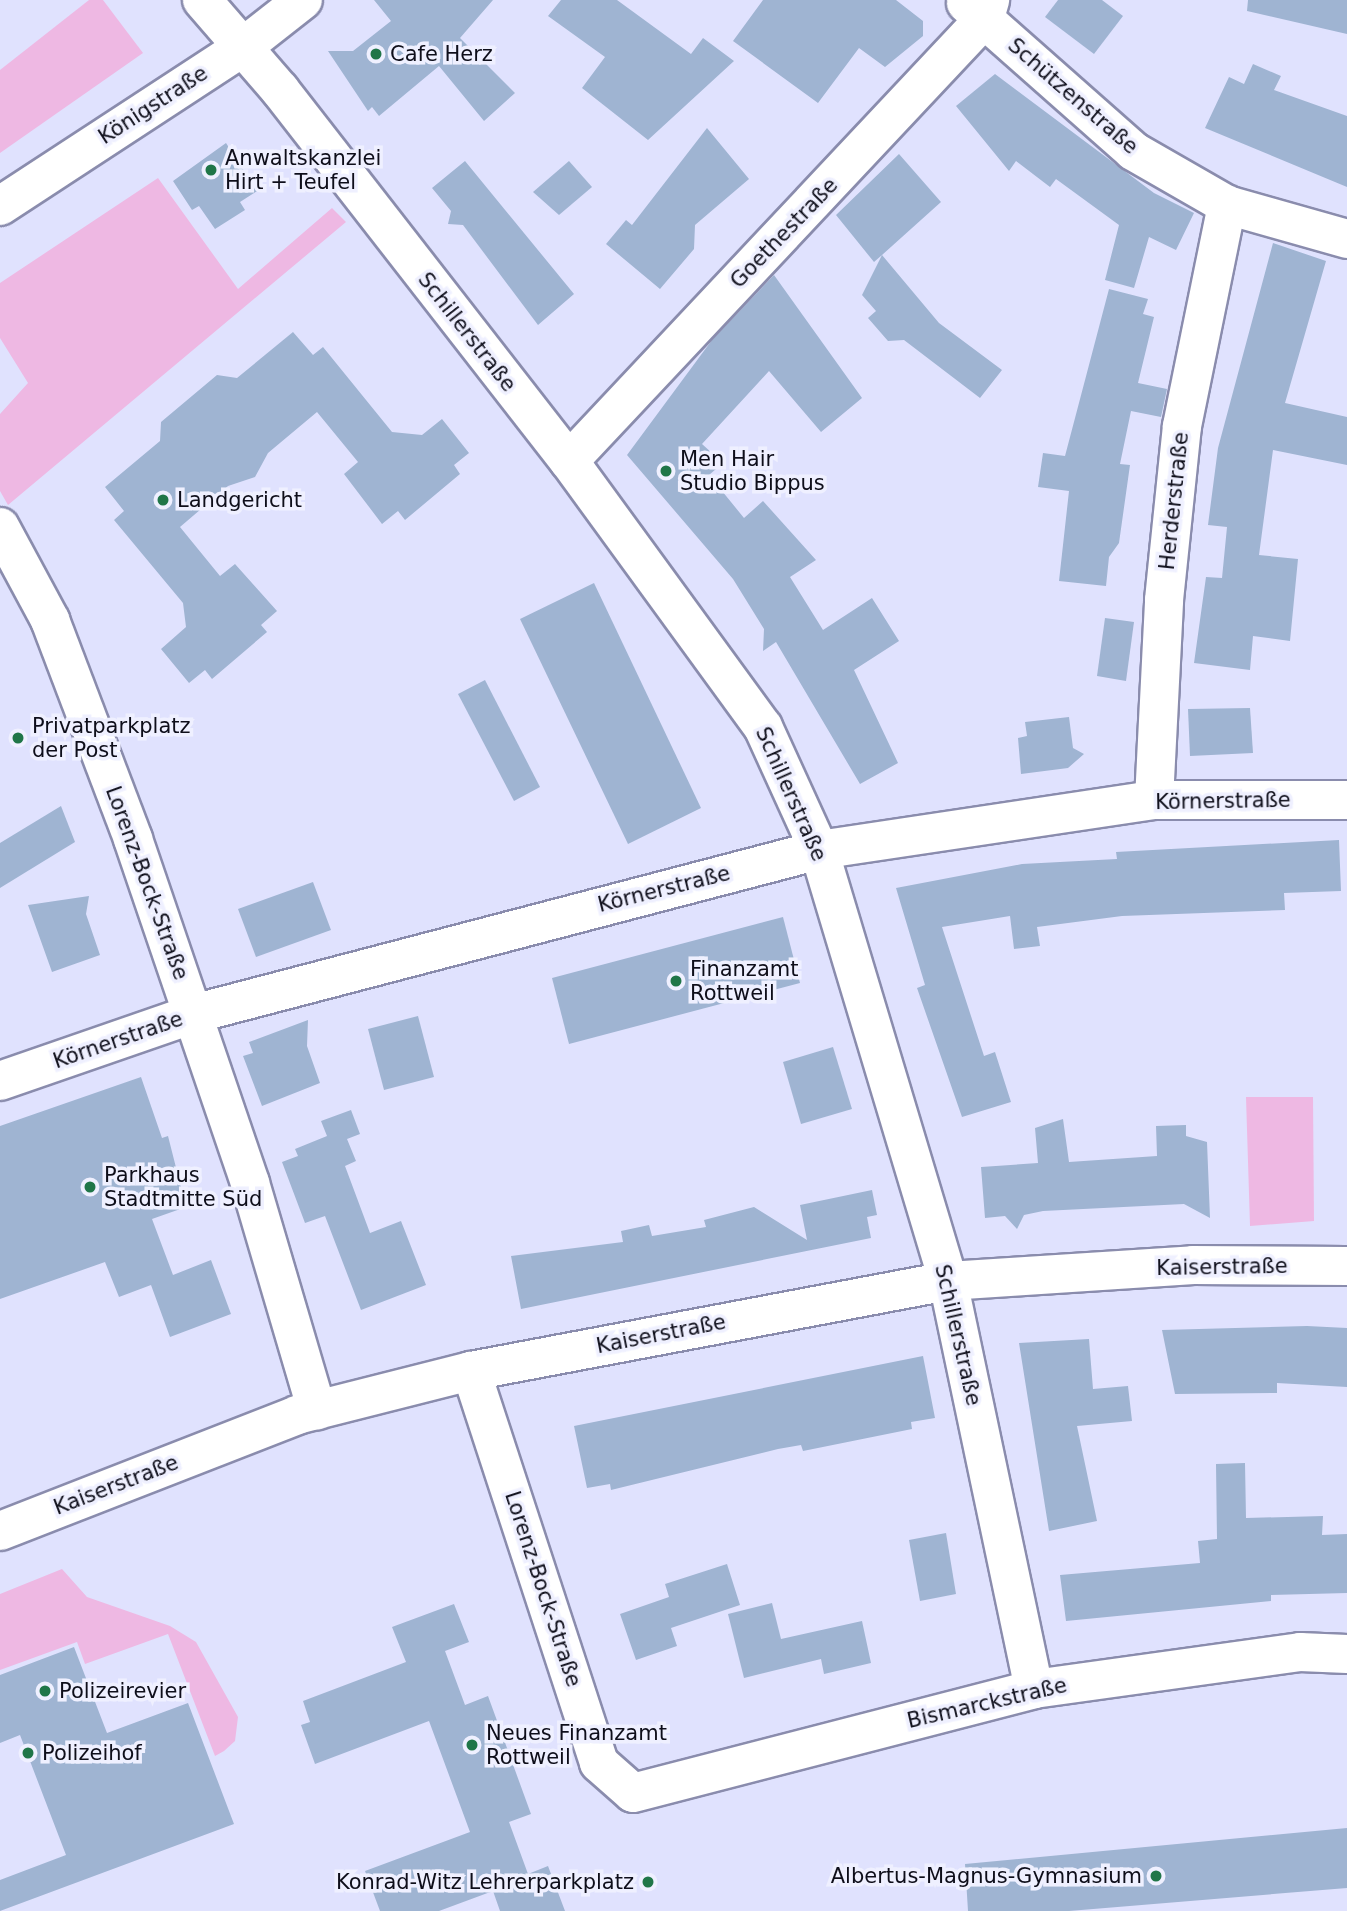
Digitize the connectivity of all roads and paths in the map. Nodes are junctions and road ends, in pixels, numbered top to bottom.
1 (202, 0) edge
2 (303, 0) edge
3 (979, 6) edge
4 (243, 47) junction
5 (1227, 205) junction
6 (0, 206) edge
7 (1347, 239) edge
8 (569, 461) junction
9 (0, 527) edge
10 (1154, 800) junction
11 (1347, 800) edge
12 (819, 850) junction
13 (193, 1014) junction
14 (0, 1081) edge
15 (1347, 1266) edge
16 (948, 1281) junction
17 (471, 1371) junction
18 (317, 1410) junction
19 (0, 1531) edge
20 (1347, 1654) edge
21 (1034, 1689) junction
22 (633, 1793) joint

1 - 4 street, Schillerstraße
2 - 4 street, Königstraße
3 - 5 street, Schützenstraße
3 - 8 street, Goethestraße
4 - 6 street, Königstraße
4 - 8 street, Schillerstraße
5 - 7 street, Schützenstraße
5 - 10 street, Herderstraße
8 - 12 street, Schillerstraße
9 - 13 street, Lorenz-Bock-Straße
10 - 11 street, Körnerstraße
10 - 12 street, Körnerstraße
12 - 13 street, Körnerstraße
12 - 16 street, Schillerstraße
13 - 14 street, Körnerstraße
13 - 18 street, Lorenz-Bock-Straße
15 - 16 street, Kaiserstraße
16 - 17 street, Kaiserstraße
16 - 21 street, Schillerstraße
17 - 18 street, Kaiserstraße
17 - 22 street, Lorenz-Bock-Straße
18 - 19 street, Kaiserstraße
20 - 21 street, Bismarckstraße
21 - 22 street, Bismarckstraße

